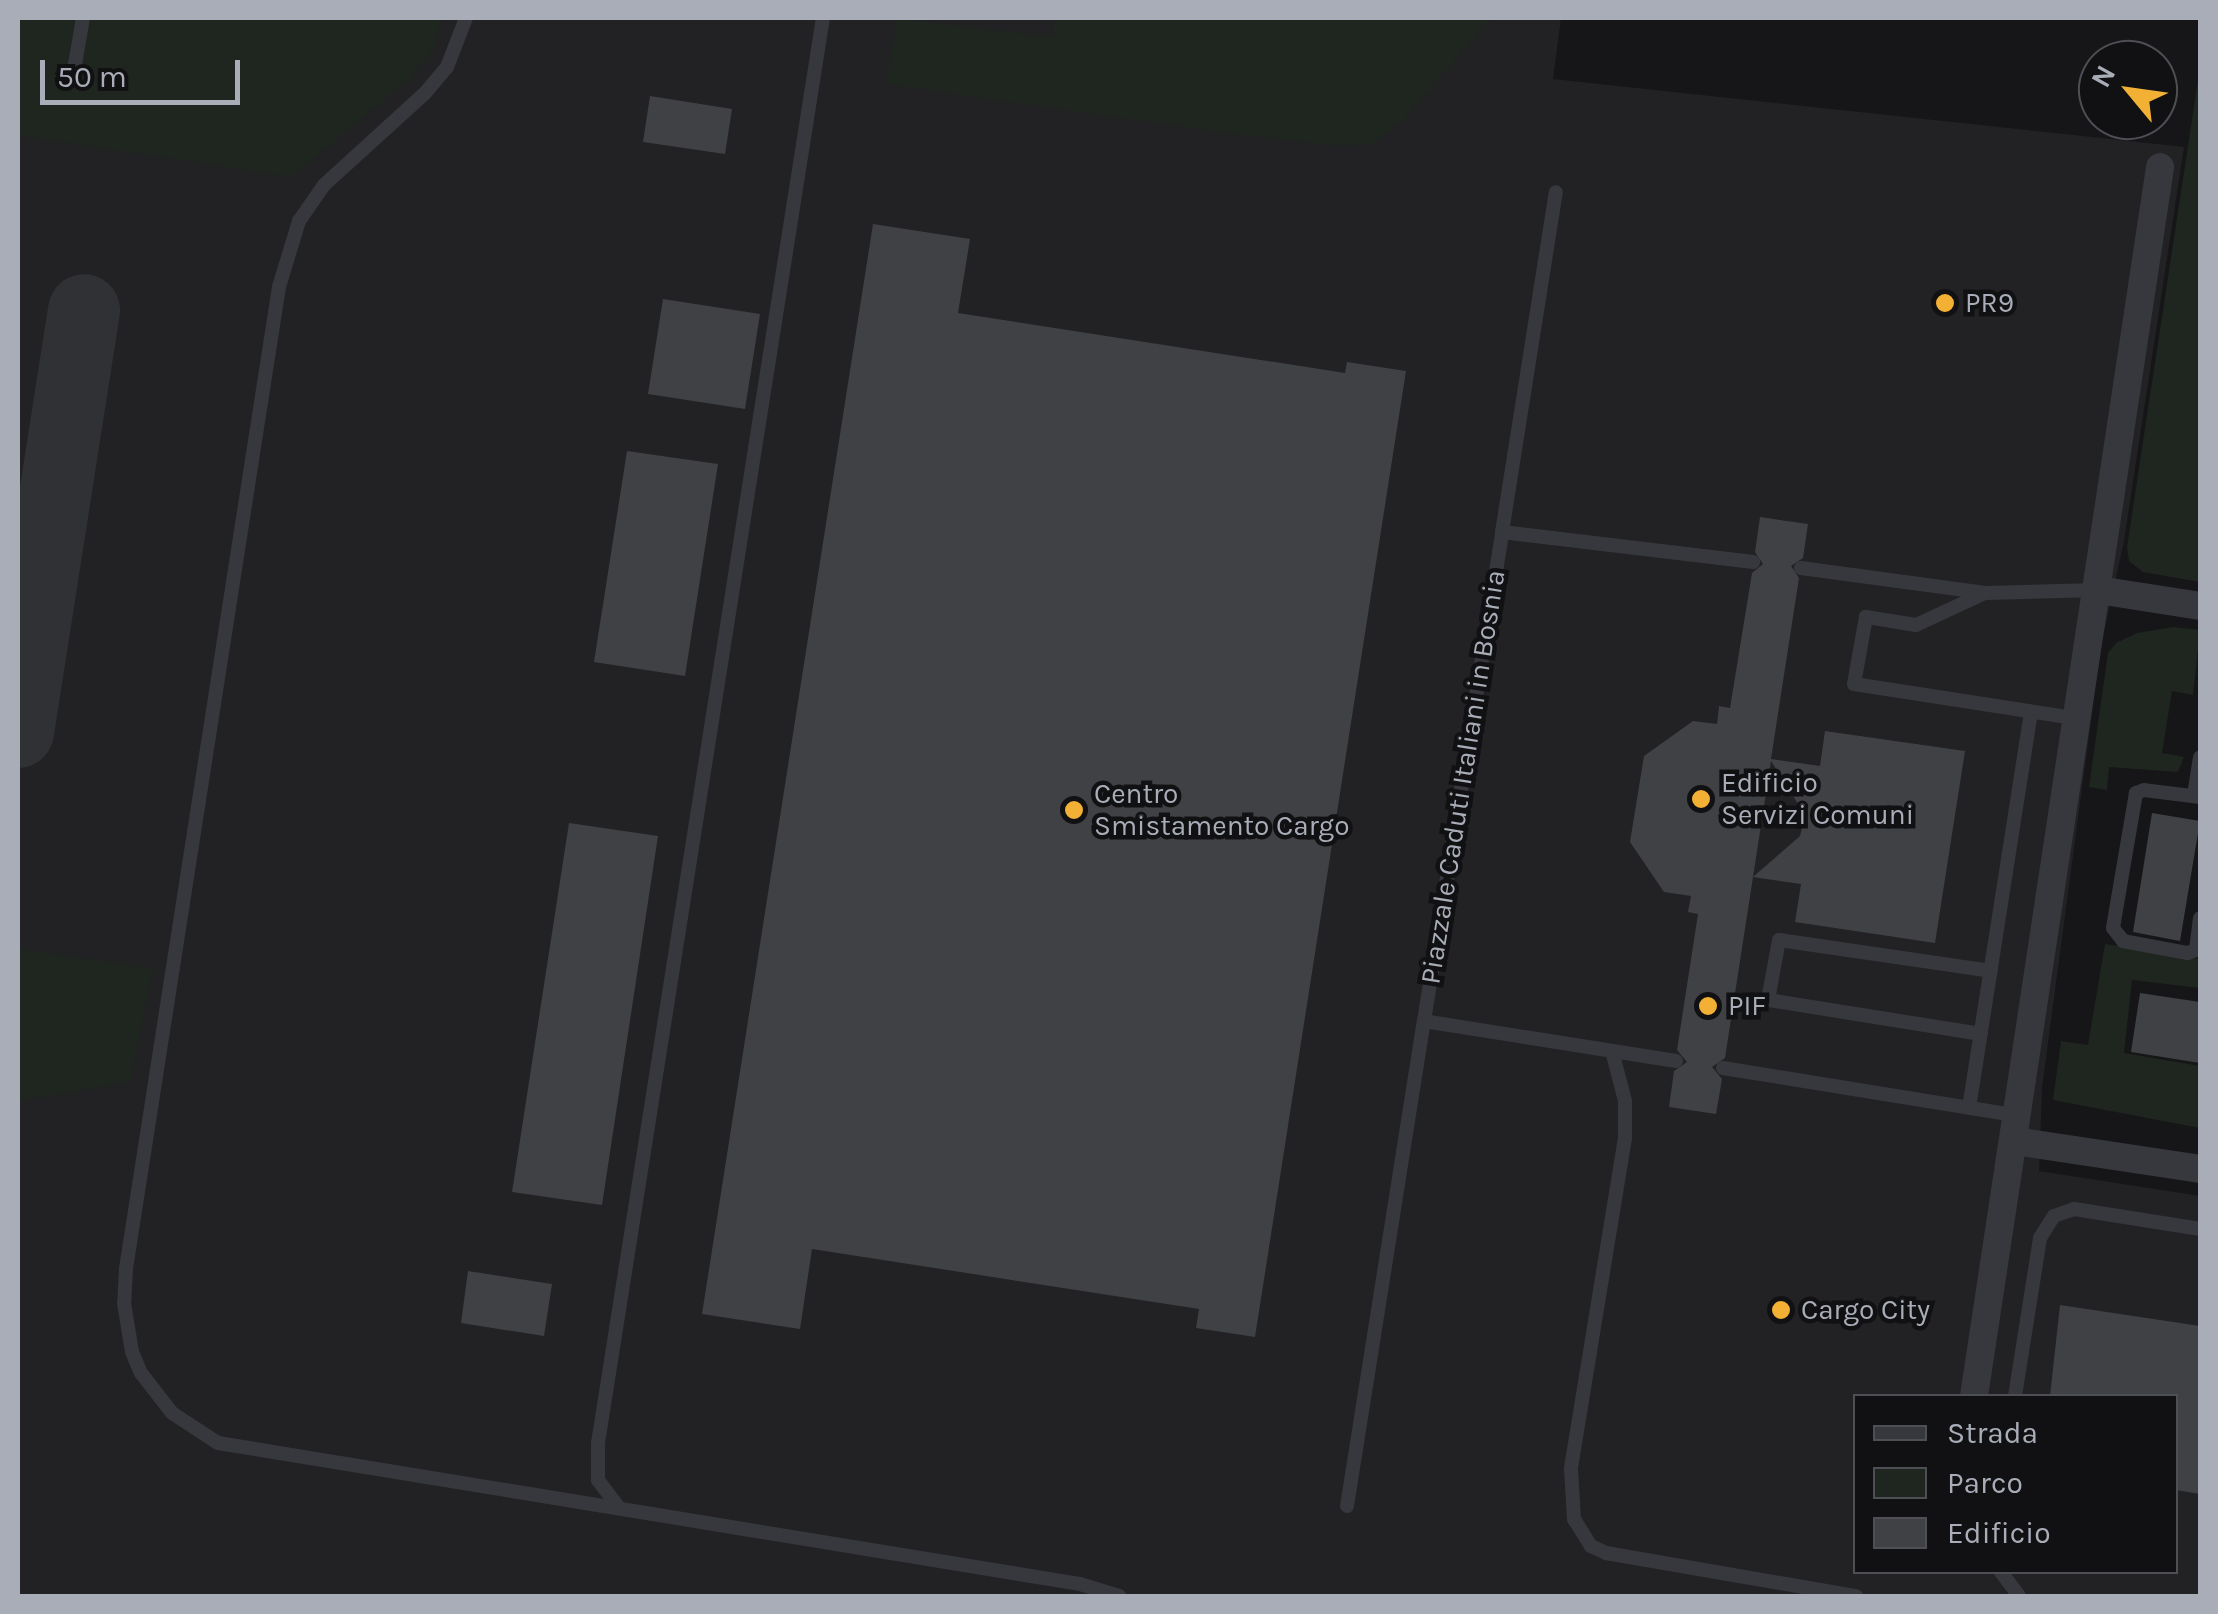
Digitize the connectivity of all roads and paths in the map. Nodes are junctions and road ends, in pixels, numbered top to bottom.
1 (82, 18) edge
2 (466, 18) edge
3 (823, 18) edge
4 (73, 76) dead end
5 (2160, 168) dead end
6 (1556, 192) dead end
7 (1502, 532) junction
8 (1753, 562) dead end
9 (1801, 568) dead end
10 (2098, 590) junction
11 (1985, 593) junction
12 (2200, 606) edge
13 (2031, 712) junction
14 (2079, 719) junction
15 (2200, 756) edge
16 (2197, 796) edge
17 (2200, 918) edge
18 (1991, 971) junction
19 (1424, 1020) junction
20 (1980, 1034) junction
21 (1612, 1050) junction
22 (1676, 1060) dead end
23 (1724, 1068) dead end
24 (1970, 1108) junction
25 (2017, 1129) junction
26 (2200, 1169) edge
27 (2200, 1229) edge
28 (1974, 1394) edge
29 (2015, 1394) edge
30 (1347, 1506) dead end
31 (620, 1509) junction
32 (2002, 1574) edge
33 (1118, 1596) edge
34 (1856, 1596) edge
35 (2019, 1596) edge

1 - 4 lane
2 - 31 lane
3 - 31 lane
5 - 10 street
6 - 7 lane
7 - 8 lane, Piazzale Caduti Italiani in Bosnia
7 - 19 lane, Piazzale Caduti Italiani in Bosnia
9 - 11 lane
10 - 11 lane
10 - 12 street
10 - 14 street
11 - 13 lane
13 - 14 lane
13 - 18 lane
14 - 25 street
15 - 16 lane
16 - 17 lane
18 - 20 lane
18 - 20 lane
19 - 21 lane, Piazzale Caduti Italiani in Bosnia
19 - 30 lane
20 - 24 lane
21 - 22 lane, Piazzale Caduti Italiani in Bosnia
21 - 34 lane
23 - 24 lane
24 - 25 lane
25 - 26 street
25 - 28 street
27 - 29 lane
31 - 33 lane
32 - 35 lane

